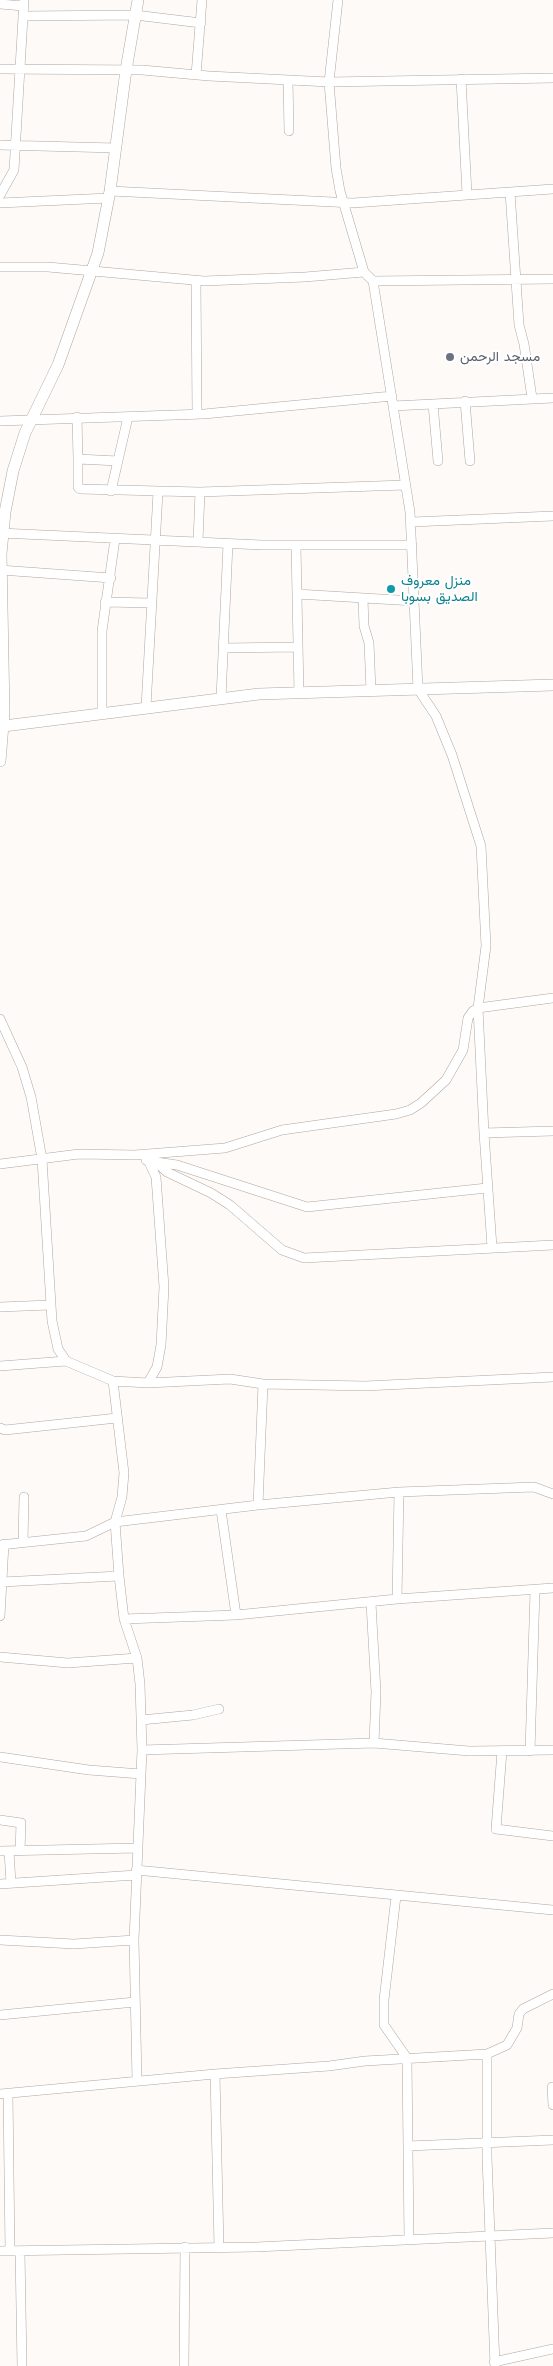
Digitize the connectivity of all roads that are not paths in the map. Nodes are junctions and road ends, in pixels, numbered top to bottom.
1 (138, 0) edge
2 (202, 0) edge
3 (338, 0) edge
4 (24, 3) edge
5 (0, 4) edge
6 (135, 15) junction
7 (23, 16) junction
8 (201, 23) junction
9 (21, 68) junction
10 (0, 69) edge
11 (126, 70) junction
12 (196, 75) junction
13 (553, 78) edge
14 (461, 79) junction
15 (288, 81) junction
16 (330, 82) junction
17 (289, 131) dead end
18 (0, 145) edge
19 (17, 146) junction
20 (116, 148) junction
21 (553, 189) edge
22 (510, 192) junction
23 (110, 194) junction
24 (467, 194) junction
25 (0, 195) edge
26 (0, 203) edge
27 (343, 203) junction
28 (0, 267) edge
29 (93, 270) junction
30 (364, 272) junction
31 (553, 279) edge
32 (196, 280) junction
33 (373, 281) junction
34 (515, 281) junction
35 (392, 396) junction
36 (532, 398) junction
37 (553, 398) edge
38 (465, 401) junction
39 (433, 404) junction
40 (393, 406) junction
41 (197, 414) junction
42 (128, 417) junction
43 (77, 418) junction
44 (30, 420) junction
45 (0, 421) edge
46 (78, 459) junction
47 (118, 461) junction
48 (438, 461) dead end
49 (470, 461) dead end
50 (405, 485) junction
51 (111, 491) junction
52 (158, 492) junction
53 (200, 492) junction
54 (553, 516) edge
55 (412, 522) junction
56 (1, 533) edge
57 (115, 539) junction
58 (155, 540) junction
59 (198, 542) junction
60 (228, 544) junction
61 (412, 545) junction
62 (296, 546) junction
63 (0, 570) edge
64 (110, 578) junction
65 (297, 594) junction
66 (363, 599) junction
67 (414, 601) junction
68 (105, 602) junction
69 (151, 603) junction
70 (223, 648) junction
71 (298, 648) junction
72 (553, 685) edge
73 (371, 690) junction
74 (418, 690) junction
75 (299, 693) junction
76 (221, 698) junction
77 (146, 707) junction
78 (102, 714) junction
79 (2, 726) edge
80 (0, 761) edge
81 (553, 998) edge
82 (478, 1008) junction
83 (0, 1019) edge
84 (553, 1131) edge
85 (484, 1133) junction
86 (135, 1155) junction
87 (42, 1159) junction
88 (153, 1162) junction
89 (0, 1164) edge
90 (487, 1188) junction
91 (553, 1245) edge
92 (492, 1247) junction
93 (50, 1305) junction
94 (0, 1307) edge
95 (66, 1361) junction
96 (0, 1366) edge
97 (553, 1377) edge
98 (112, 1381) junction
99 (148, 1383) junction
100 (263, 1384) junction
101 (117, 1418) junction
102 (0, 1428) edge
103 (399, 1492) junction
104 (553, 1494) edge
105 (24, 1497) dead end
106 (258, 1505) junction
107 (221, 1510) junction
108 (115, 1522) junction
109 (23, 1542) junction
110 (2, 1545) edge
111 (119, 1576) junction
112 (2, 1582) junction
113 (553, 1588) edge
114 (535, 1590) junction
115 (397, 1599) junction
116 (371, 1603) junction
117 (236, 1615) junction
118 (0, 1616) edge
119 (124, 1619) junction
120 (0, 1657) edge
121 (137, 1658) junction
122 (219, 1709) dead end
123 (141, 1720) junction
124 (374, 1743) junction
125 (142, 1750) junction
126 (553, 1750) edge
127 (502, 1751) junction
128 (530, 1751) junction
129 (0, 1757) edge
130 (141, 1774) junction
131 (0, 1820) edge
132 (553, 1836) edge
133 (138, 1848) junction
134 (4, 1851) edge
135 (20, 1851) junction
136 (136, 1872) junction
137 (11, 1883) junction
138 (0, 1884) edge
139 (396, 1896) junction
140 (553, 1910) edge
141 (0, 1940) edge
142 (134, 1940) junction
143 (553, 1994) edge
144 (135, 2002) junction
145 (0, 2015) edge
146 (487, 2054) junction
147 (407, 2058) junction
148 (215, 2074) junction
149 (137, 2081) junction
150 (552, 2088) dead end
151 (4, 2094) edge
152 (553, 2105) edge
153 (553, 2140) edge
154 (487, 2143) junction
155 (408, 2146) junction
156 (5, 2198) edge
157 (553, 2233) edge
158 (489, 2235) junction
159 (409, 2239) junction
160 (185, 2247) junction
161 (219, 2247) junction
162 (5, 2251) edge
163 (20, 2251) junction
164 (553, 2349) edge
165 (494, 2364) edge
166 (22, 2366) edge
167 (184, 2366) edge

1 - 6 street
2 - 8 street
3 - 16 street
4 - 5 street
4 - 7 street
6 - 7 street
6 - 8 street
6 - 11 street
7 - 9 street
8 - 12 street
9 - 10 street
9 - 11 street
9 - 19 street
11 - 12 street
11 - 20 street
12 - 15 street
13 - 14 street
14 - 16 street
14 - 24 street
15 - 16 street
15 - 17 street
16 - 27 street
18 - 19 street
19 - 20 street
19 - 25 street
20 - 23 street
21 - 22 street
22 - 24 street
22 - 34 street
23 - 26 street
23 - 27 street
23 - 29 street
24 - 27 street
27 - 30 street
28 - 29 street
29 - 32 street
29 - 44 street
30 - 32 street
30 - 33 street
31 - 34 street
32 - 41 street
33 - 34 street
33 - 35 street
34 - 36 street
35 - 40 street
35 - 41 street
36 - 37 street
36 - 38 street
38 - 39 street
38 - 49 street
39 - 40 street
39 - 48 street
40 - 50 street
41 - 42 street
42 - 43 street
42 - 47 street
43 - 44 street
43 - 46 street
44 - 45 street
44 - 56 street
46 - 47 street
46 - 51 street
47 - 51 street
50 - 53 street
50 - 55 street
51 - 52 street
52 - 53 street
52 - 58 street
53 - 59 street
54 - 55 street
55 - 61 street
56 - 57 street
56 - 63 street
57 - 58 street
57 - 64 street
58 - 59 street
58 - 69 street
59 - 60 street
60 - 62 street
60 - 70 street
61 - 62 street
61 - 67 street
62 - 65 street
63 - 64 street
63 - 79 street
64 - 68 street
65 - 66 street
65 - 71 street
66 - 67 street
66 - 73 street
67 - 74 street
68 - 69 street
68 - 78 street
69 - 77 street
70 - 71 street
70 - 76 street
71 - 75 street
72 - 74 street
73 - 74 street
73 - 75 street
74 - 82 street
75 - 76 street
76 - 77 street
77 - 78 street
78 - 79 street
79 - 80 street
81 - 82 street
82 - 85 street
82 - 86 street
83 - 87 street
84 - 85 street
85 - 90 street
86 - 87 street
86 - 88 street
87 - 89 street
87 - 93 street
88 - 90 street
88 - 92 street
88 - 99 street
90 - 92 street
91 - 92 street
93 - 94 street
93 - 95 street
95 - 96 street
95 - 98 street
97 - 100 street
98 - 99 street
98 - 101 street
99 - 100 street
100 - 106 street
101 - 102 street
101 - 108 street
103 - 104 street
103 - 106 street
103 - 115 street
105 - 109 street
106 - 107 street
107 - 108 street
107 - 117 street
108 - 109 street
108 - 111 street
109 - 110 street
110 - 112 street
111 - 112 street
111 - 119 street
112 - 118 street
113 - 114 street
114 - 115 street
114 - 128 street
115 - 116 street
116 - 117 street
116 - 124 street
117 - 119 street
119 - 121 street
120 - 121 street
121 - 123 street
122 - 123 street
123 - 125 street
124 - 125 street
124 - 127 street
125 - 130 street
126 - 128 street
127 - 128 street
127 - 132 street
129 - 130 street
130 - 133 street
131 - 135 street
133 - 135 street
133 - 136 street
134 - 135 street
134 - 137 street
136 - 137 street
136 - 139 street
136 - 142 street
137 - 138 street
139 - 140 street
139 - 147 street
141 - 142 street
142 - 144 street
143 - 146 street
144 - 145 street
144 - 149 street
146 - 147 street
146 - 154 street
147 - 148 street
147 - 155 street
148 - 149 street
148 - 161 street
149 - 151 street
150 - 152 street
151 - 156 street
153 - 154 street
154 - 155 street
154 - 158 street
155 - 159 street
156 - 162 street
157 - 158 street
158 - 159 street
158 - 165 street
159 - 161 street
160 - 161 street
160 - 163 street
160 - 167 street
162 - 163 street
163 - 166 street
164 - 165 street

